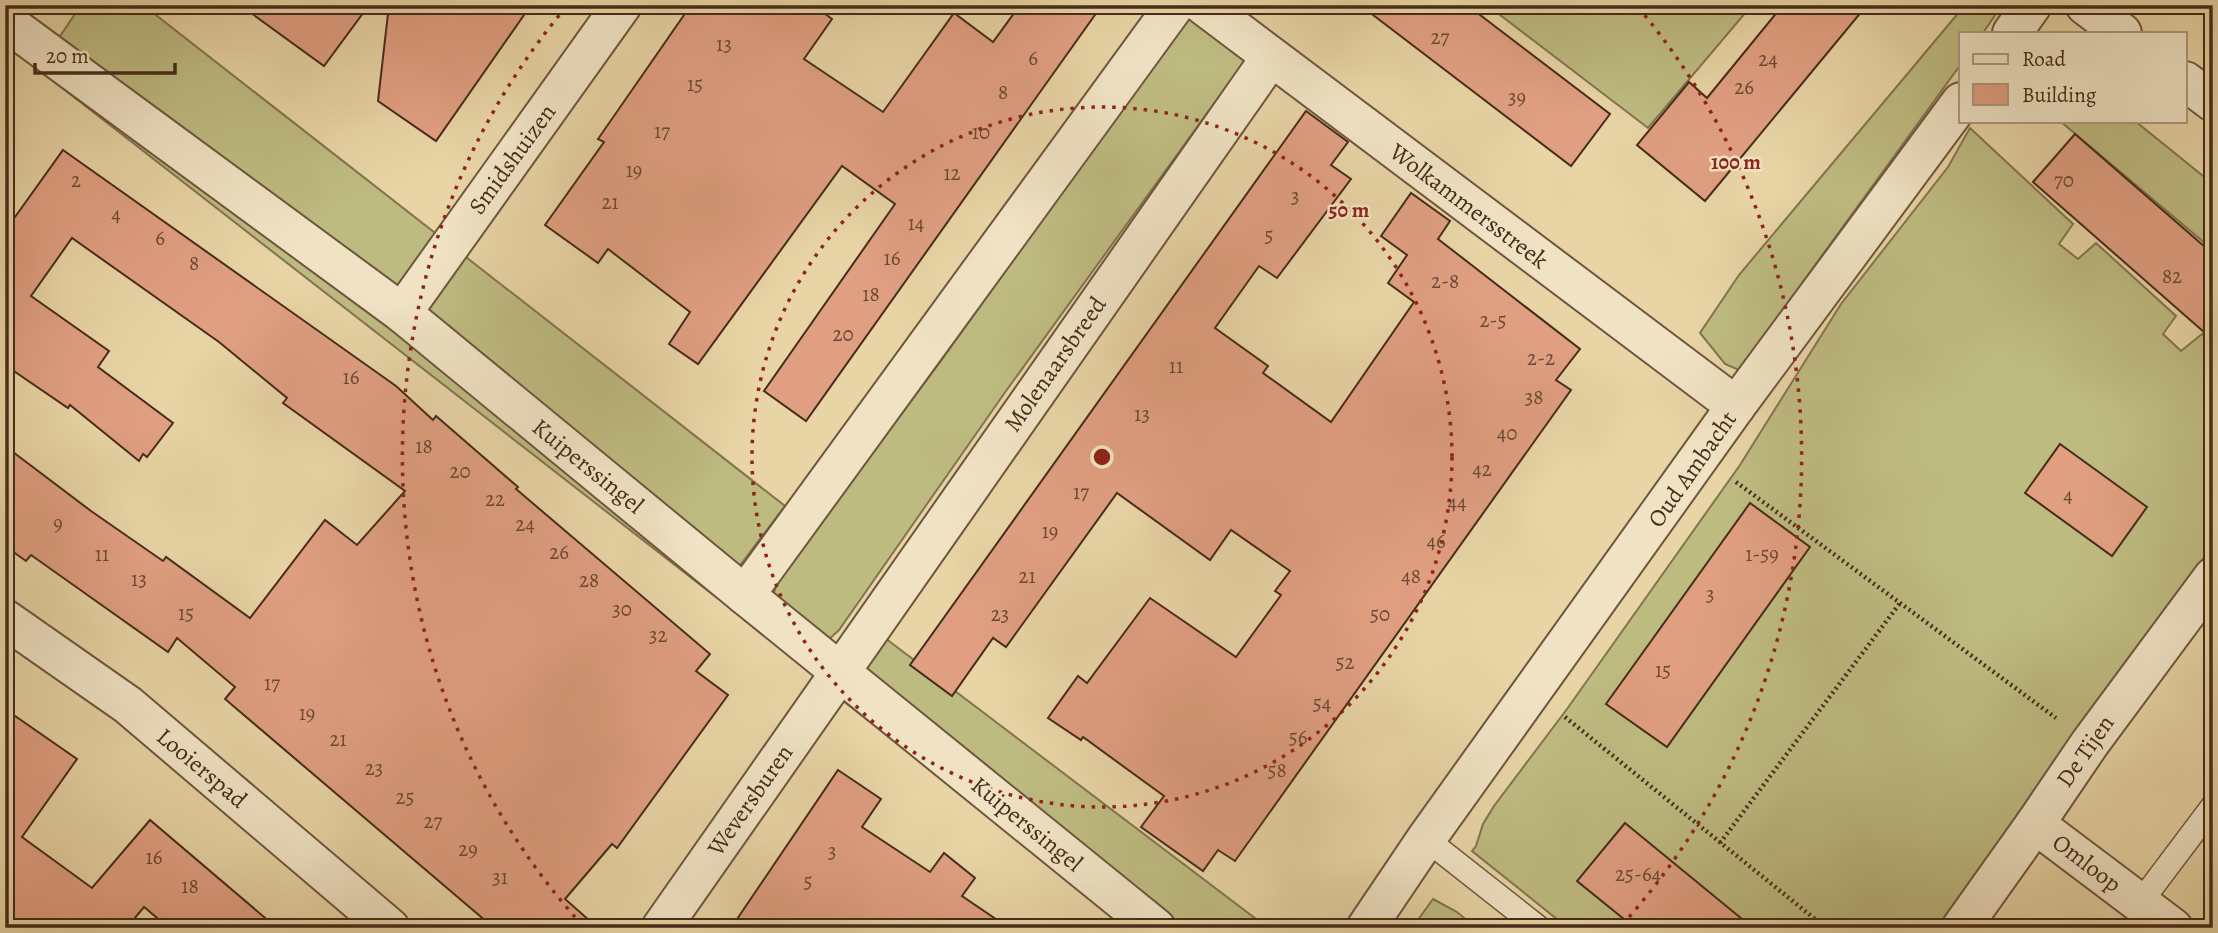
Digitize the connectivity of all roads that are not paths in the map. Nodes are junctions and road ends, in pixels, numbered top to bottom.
1 (622, 5) edge
2 (1175, 5) edge
3 (1202, 5) edge
4 (2032, 5) edge
5 (2085, 5) edge
6 (12, 22) edge
7 (2013, 32) edge
8 (2121, 32) edge
9 (1271, 57) junction
10 (2186, 81) edge
11 (2213, 102) edge
12 (1959, 105) edge
13 (402, 313) junction
14 (1736, 406) junction
15 (2213, 577) edge
16 (745, 594) junction
17 (5, 618) edge
18 (839, 671) junction
19 (2213, 806) edge
20 (2035, 824) junction
21 (1426, 839) junction
22 (2140, 903) junction
23 (390, 928) edge
24 (661, 928) edge
25 (1156, 928) edge
26 (1366, 928) edge
27 (1539, 928) edge
28 (1961, 928) edge
29 (2173, 928) edge

1 - 13 street, Smidshuizen
2 - 16 street
3 - 9 street, Wolkammersstreek
4 - 7 street
5 - 8 street
6 - 13 street, Kuiperssingel
9 - 14 street, Wolkammersstreek
9 - 18 street, Molenaarsbreed
10 - 11 street
12 - 14 street, Oud Ambacht
13 - 16 street, Kuiperssingel
14 - 21 street, Oud Ambacht
15 - 20 street, De Tijen
16 - 18 street, Kuiperssingel
17 - 23 street, Looierspad
18 - 24 street, Weversburen
18 - 25 street, Kuiperssingel
19 - 22 lane
20 - 22 street, Omloop
20 - 28 street, De Tijen
21 - 26 street, Oud Ambacht
21 - 27 lane
22 - 29 street, Omloop

